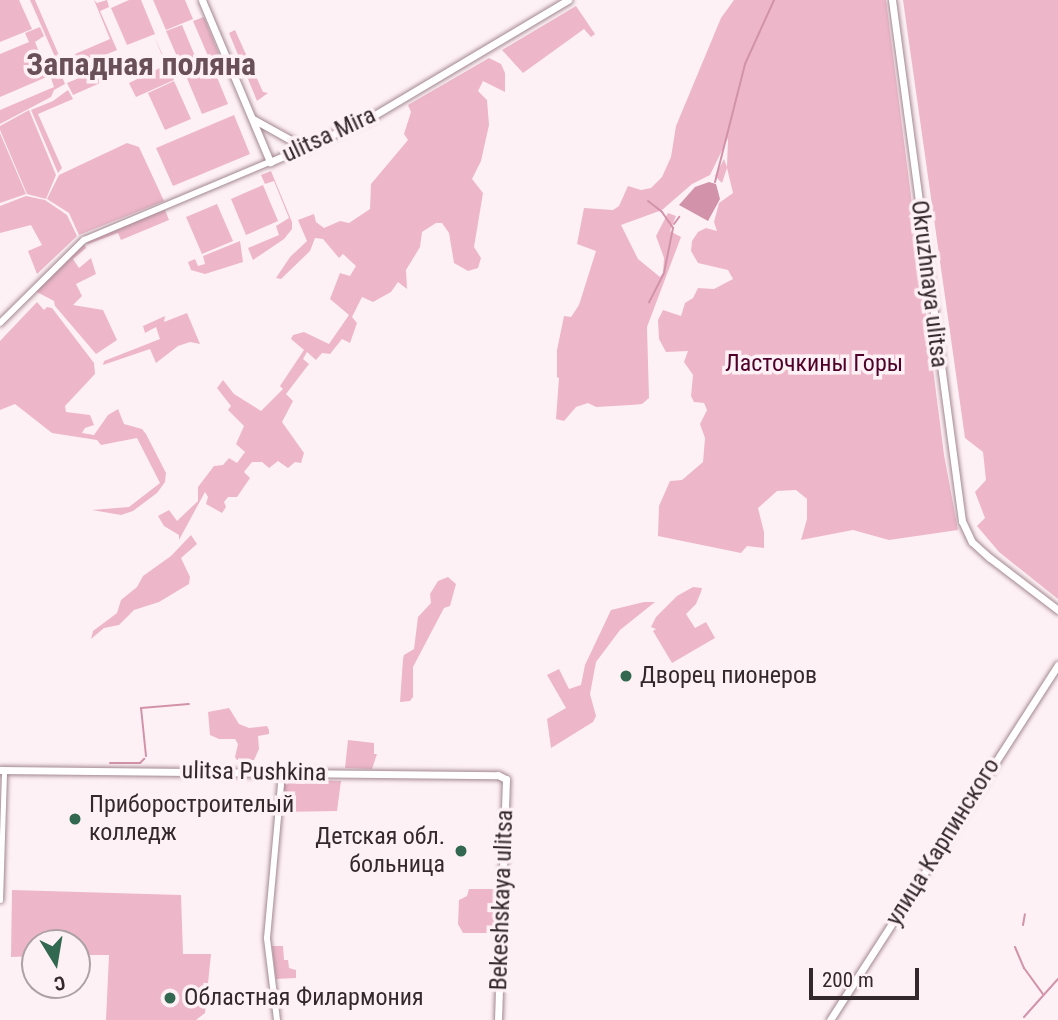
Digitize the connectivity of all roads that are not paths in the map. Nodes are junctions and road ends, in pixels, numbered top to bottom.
1 (202, 0) edge
2 (568, 0) edge
3 (892, 0) edge
4 (253, 118) junction
5 (269, 128) junction
6 (258, 133) junction
7 (305, 148) junction
8 (270, 162) junction
9 (0, 323) edge
10 (1058, 610) edge
11 (1058, 666) edge
12 (2, 770) edge
13 (282, 773) junction
14 (506, 779) joint
15 (0, 900) edge
16 (276, 1020) edge
17 (498, 1020) edge
18 (830, 1020) edge

1 - 4 main road
2 - 7 main road, ulitsa Mira
3 - 10 main road, Okruzhnaya ulitsa
4 - 5 main road
4 - 6 main road
5 - 6 main road
5 - 7 main road
6 - 8 main road
7 - 8 main road, ulitsa Mira
8 - 9 main road, ulitsa Mira
11 - 18 main road, улица Карпинского
12 - 13 main road, ulitsa Pushkina
12 - 15 street
13 - 14 main road, ulitsa Pushkina
13 - 16 main road
14 - 17 main road, Bekeshskaya ulitsa

